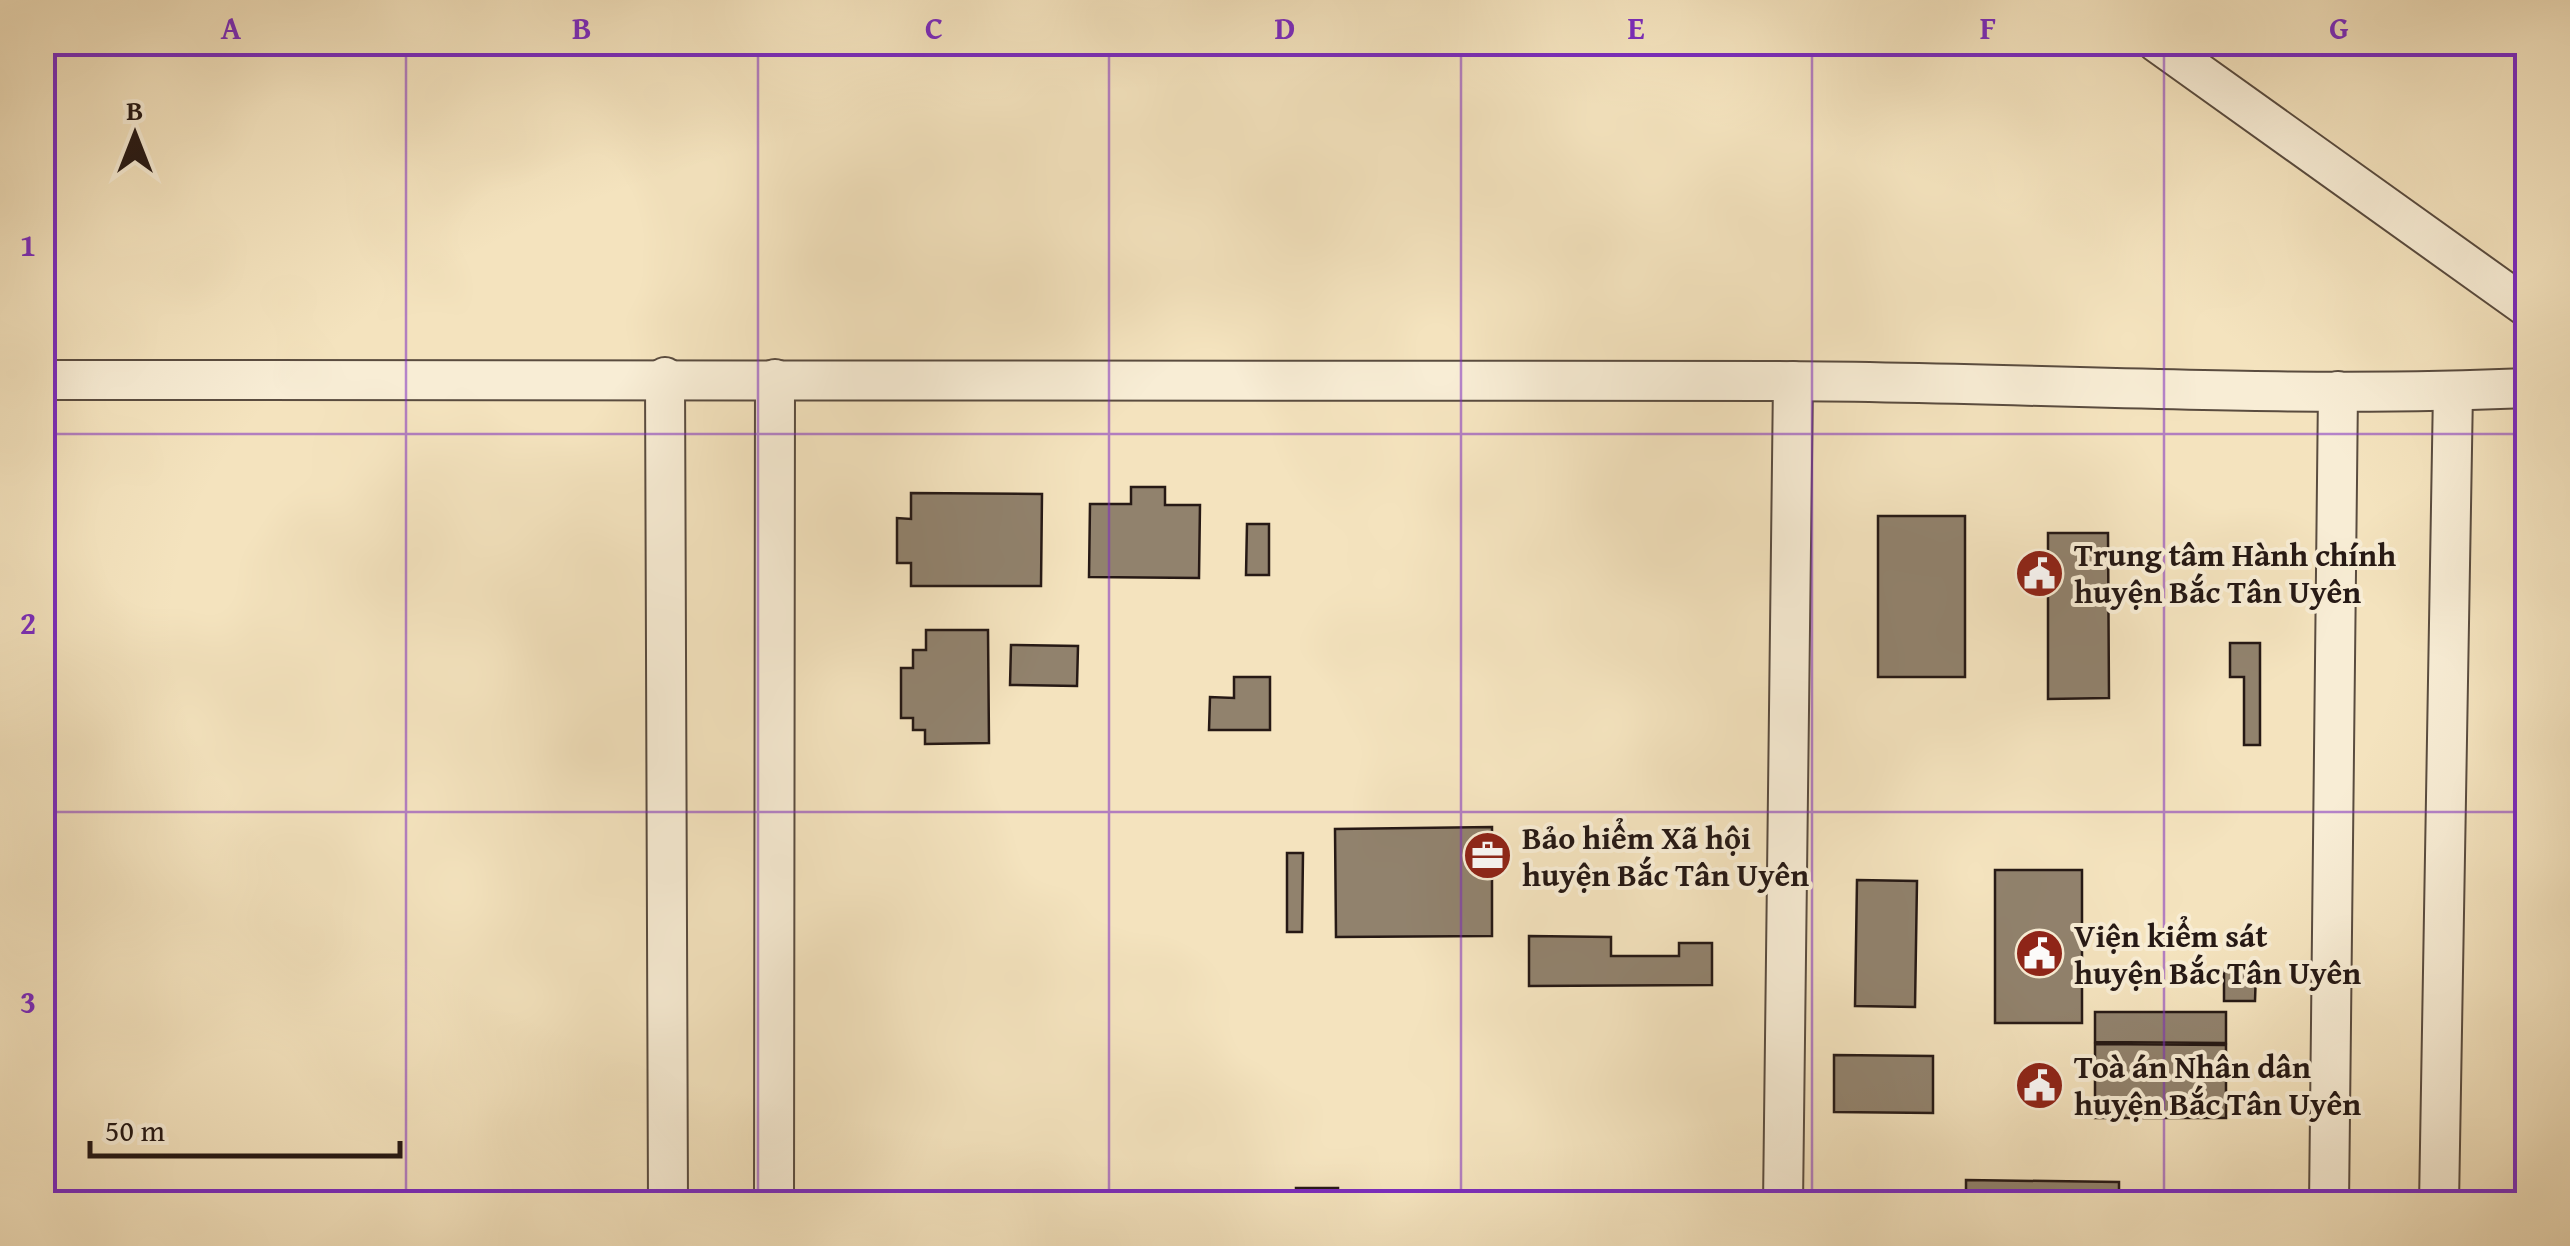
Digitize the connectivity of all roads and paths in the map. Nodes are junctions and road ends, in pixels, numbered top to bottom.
1 (2156, 42) edge
2 (2528, 308) edge
3 (665, 376) junction
4 (775, 378) junction
5 (42, 380) edge
6 (1793, 381) junction
7 (2528, 388) edge
8 (2338, 391) junction
9 (2453, 391) junction
10 (668, 1204) edge
11 (774, 1204) edge
12 (1782, 1204) edge
13 (2329, 1204) edge
14 (2439, 1204) edge

1 - 2 street
3 - 4 street
3 - 5 street
3 - 10 street
4 - 6 street
4 - 11 street
6 - 8 street
6 - 12 street
7 - 9 street
8 - 9 street
8 - 13 street
9 - 14 street

